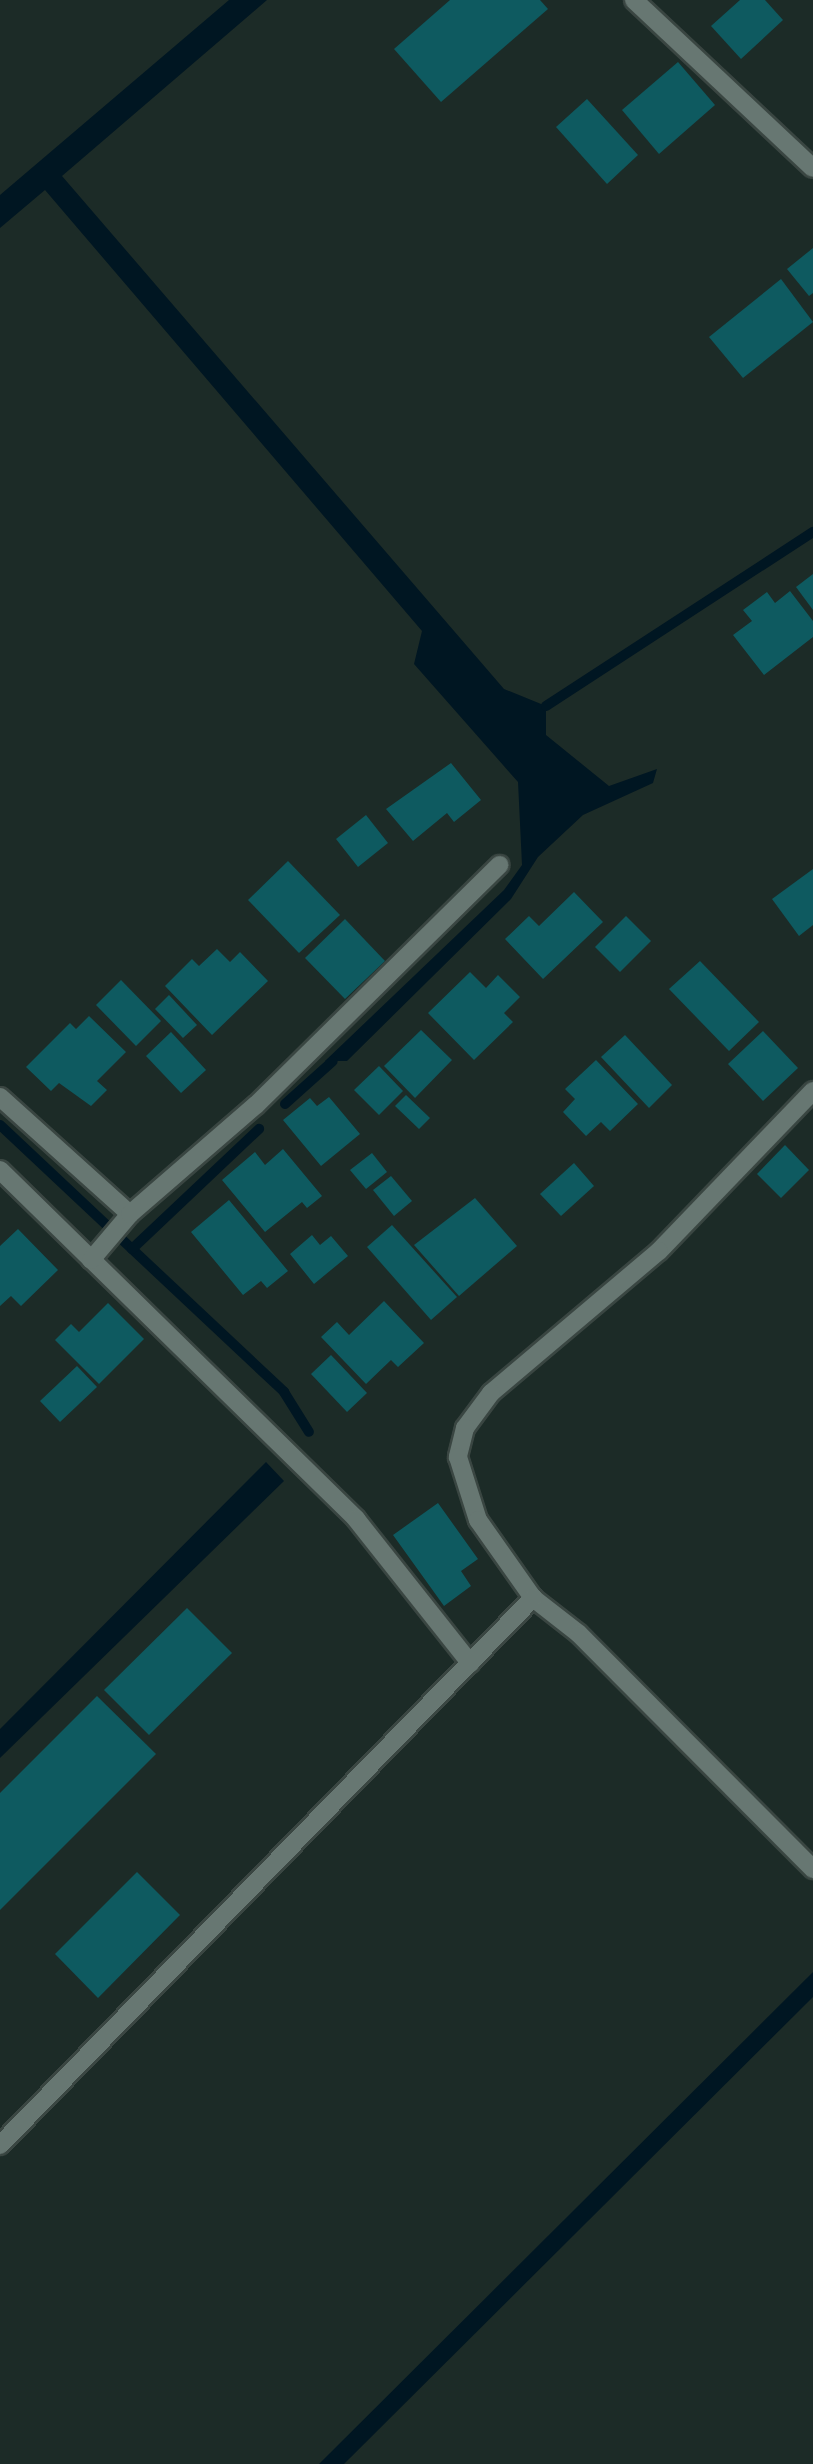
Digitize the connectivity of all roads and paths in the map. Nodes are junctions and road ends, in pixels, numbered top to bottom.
1 (634, 0) edge
2 (813, 168) edge
3 (499, 865) dead end
4 (813, 1091) edge
5 (0, 1097) edge
6 (0, 1170) edge
7 (127, 1219) junction
8 (91, 1260) junction
9 (533, 1598) junction
10 (470, 1663) junction
11 (813, 1869) edge
12 (0, 2145) edge

1 - 2 street
3 - 7 street
4 - 9 street
5 - 7 street
6 - 8 street
7 - 8 street
8 - 10 street
9 - 10 street
9 - 11 street
10 - 12 street

